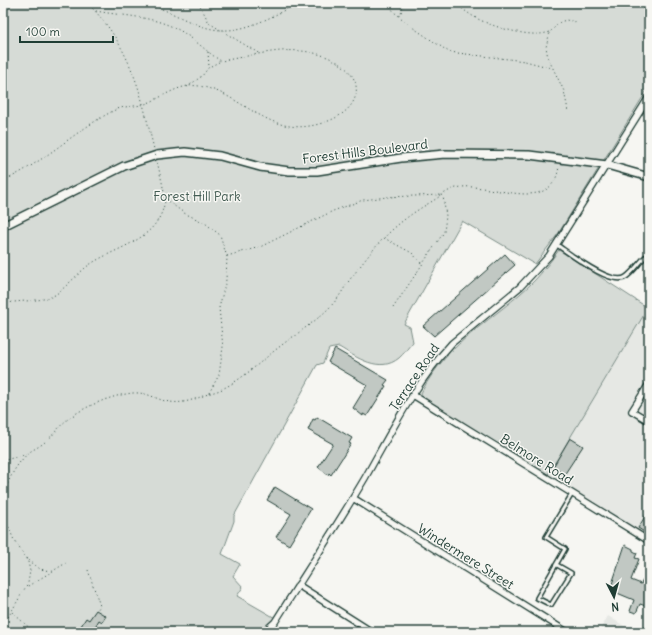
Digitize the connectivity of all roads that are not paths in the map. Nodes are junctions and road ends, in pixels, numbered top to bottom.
1 (649, 97) edge
2 (607, 164) junction
3 (649, 177) edge
4 (3, 226) edge
5 (557, 245) junction
6 (649, 255) edge
7 (649, 384) edge
8 (413, 395) junction
9 (649, 421) edge
10 (572, 494) junction
11 (353, 498) junction
12 (649, 541) edge
13 (557, 565) junction
14 (298, 585) junction
15 (264, 632) edge
16 (372, 632) edge
17 (567, 632) edge

1 - 2 street, Terrace Road
2 - 3 street, Forest Hills Boulevard
2 - 4 street, Forest Hills Boulevard
2 - 5 street, Terrace Road
5 - 6 lane
5 - 8 street, Terrace Road
7 - 9 street
8 - 10 street, Belmore Road
8 - 11 street, Terrace Road
10 - 12 street, Belmore Road
10 - 13 lane
11 - 14 street, Terrace Road
11 - 17 street, Windermere Street
13 - 13 lane
14 - 15 street, Terrace Road
14 - 16 street

